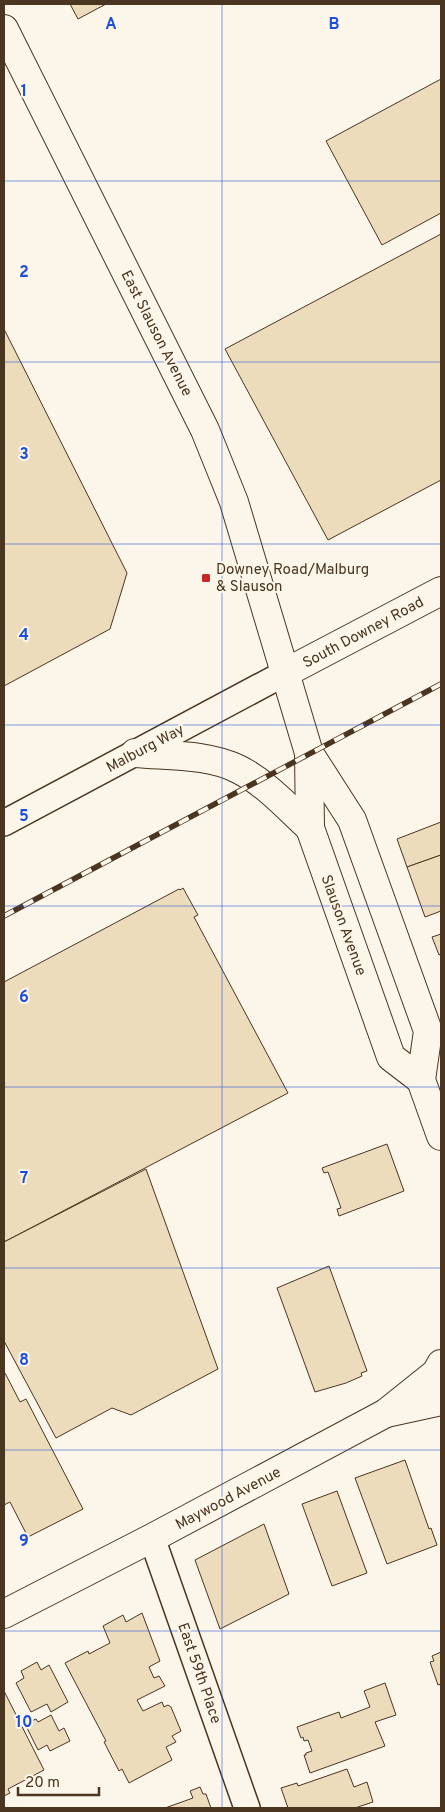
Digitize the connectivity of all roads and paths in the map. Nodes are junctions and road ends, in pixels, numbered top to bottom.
1 (4, 29) edge
2 (441, 591) edge
3 (282, 662) junction
4 (136, 753) junction
5 (308, 753) junction
6 (4, 823) edge
7 (310, 828) junction
8 (421, 1080) junction
9 (441, 1136) edge
10 (441, 1364) edge
11 (441, 1401) edge
12 (386, 1414) junction
13 (152, 1538) junction
14 (4, 1614) edge
15 (247, 1808) edge

1 - 3 main road, East Slauson Avenue
2 - 3 main road, South Downey Road
3 - 4 street, Malburg Way
3 - 5 main road, Slauson Avenue
4 - 6 street, Malburg Way
4 - 7 main road
5 - 7 main road, Slauson Avenue
5 - 8 main road, Slauson Avenue
7 - 8 main road, Slauson Avenue
8 - 9 main road, Slauson Avenue
10 - 12 main road, Maywood Avenue
11 - 12 main road
12 - 13 main road, Maywood Avenue
13 - 14 main road, Maywood Avenue
13 - 15 street, East 59th Place

